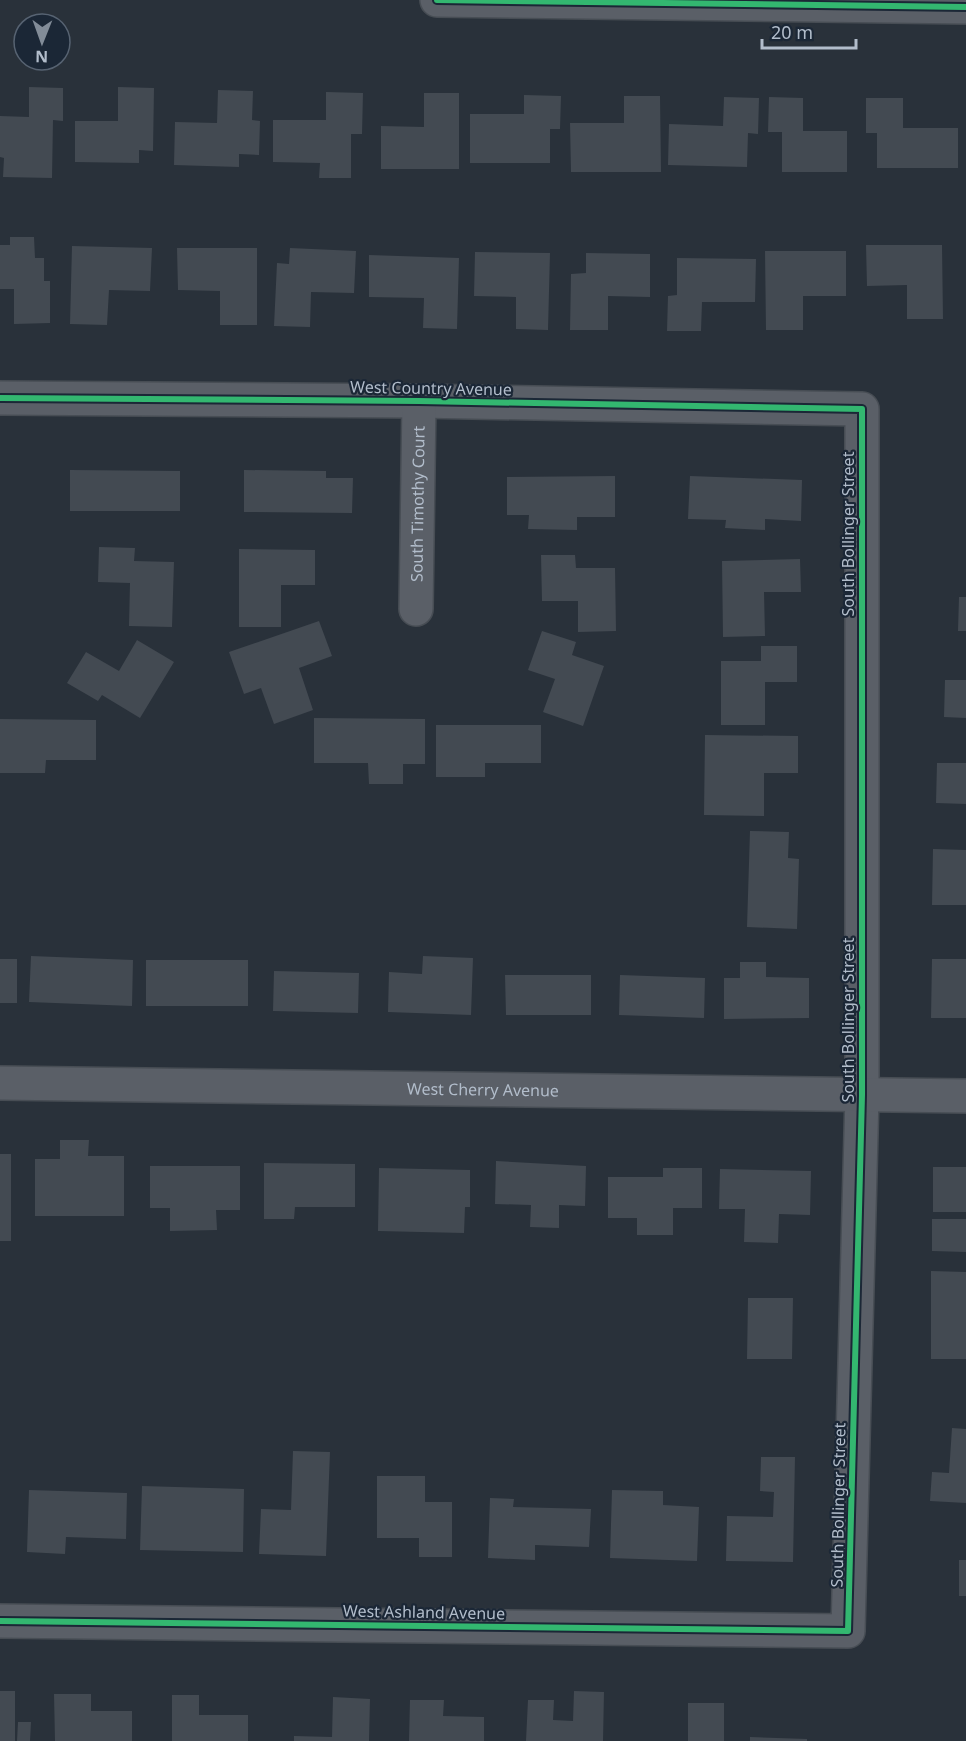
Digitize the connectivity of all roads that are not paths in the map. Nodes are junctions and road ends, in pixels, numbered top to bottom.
1 (437, 0) edge
2 (966, 7) edge
3 (0, 398) edge
4 (419, 401) junction
5 (862, 409) joint
6 (417, 609) dead end
7 (0, 1083) edge
8 (862, 1095) junction
9 (966, 1096) edge
10 (0, 1621) edge
11 (848, 1631) joint

1 - 2 street
3 - 4 street, West Country Avenue
4 - 5 street, West Country Avenue
4 - 6 street, South Timothy Court
5 - 8 street, South Bollinger Street
7 - 8 street, West Cherry Avenue
8 - 9 street, West Cherry Avenue
8 - 11 street, South Bollinger Street
10 - 11 street, West Ashland Avenue

